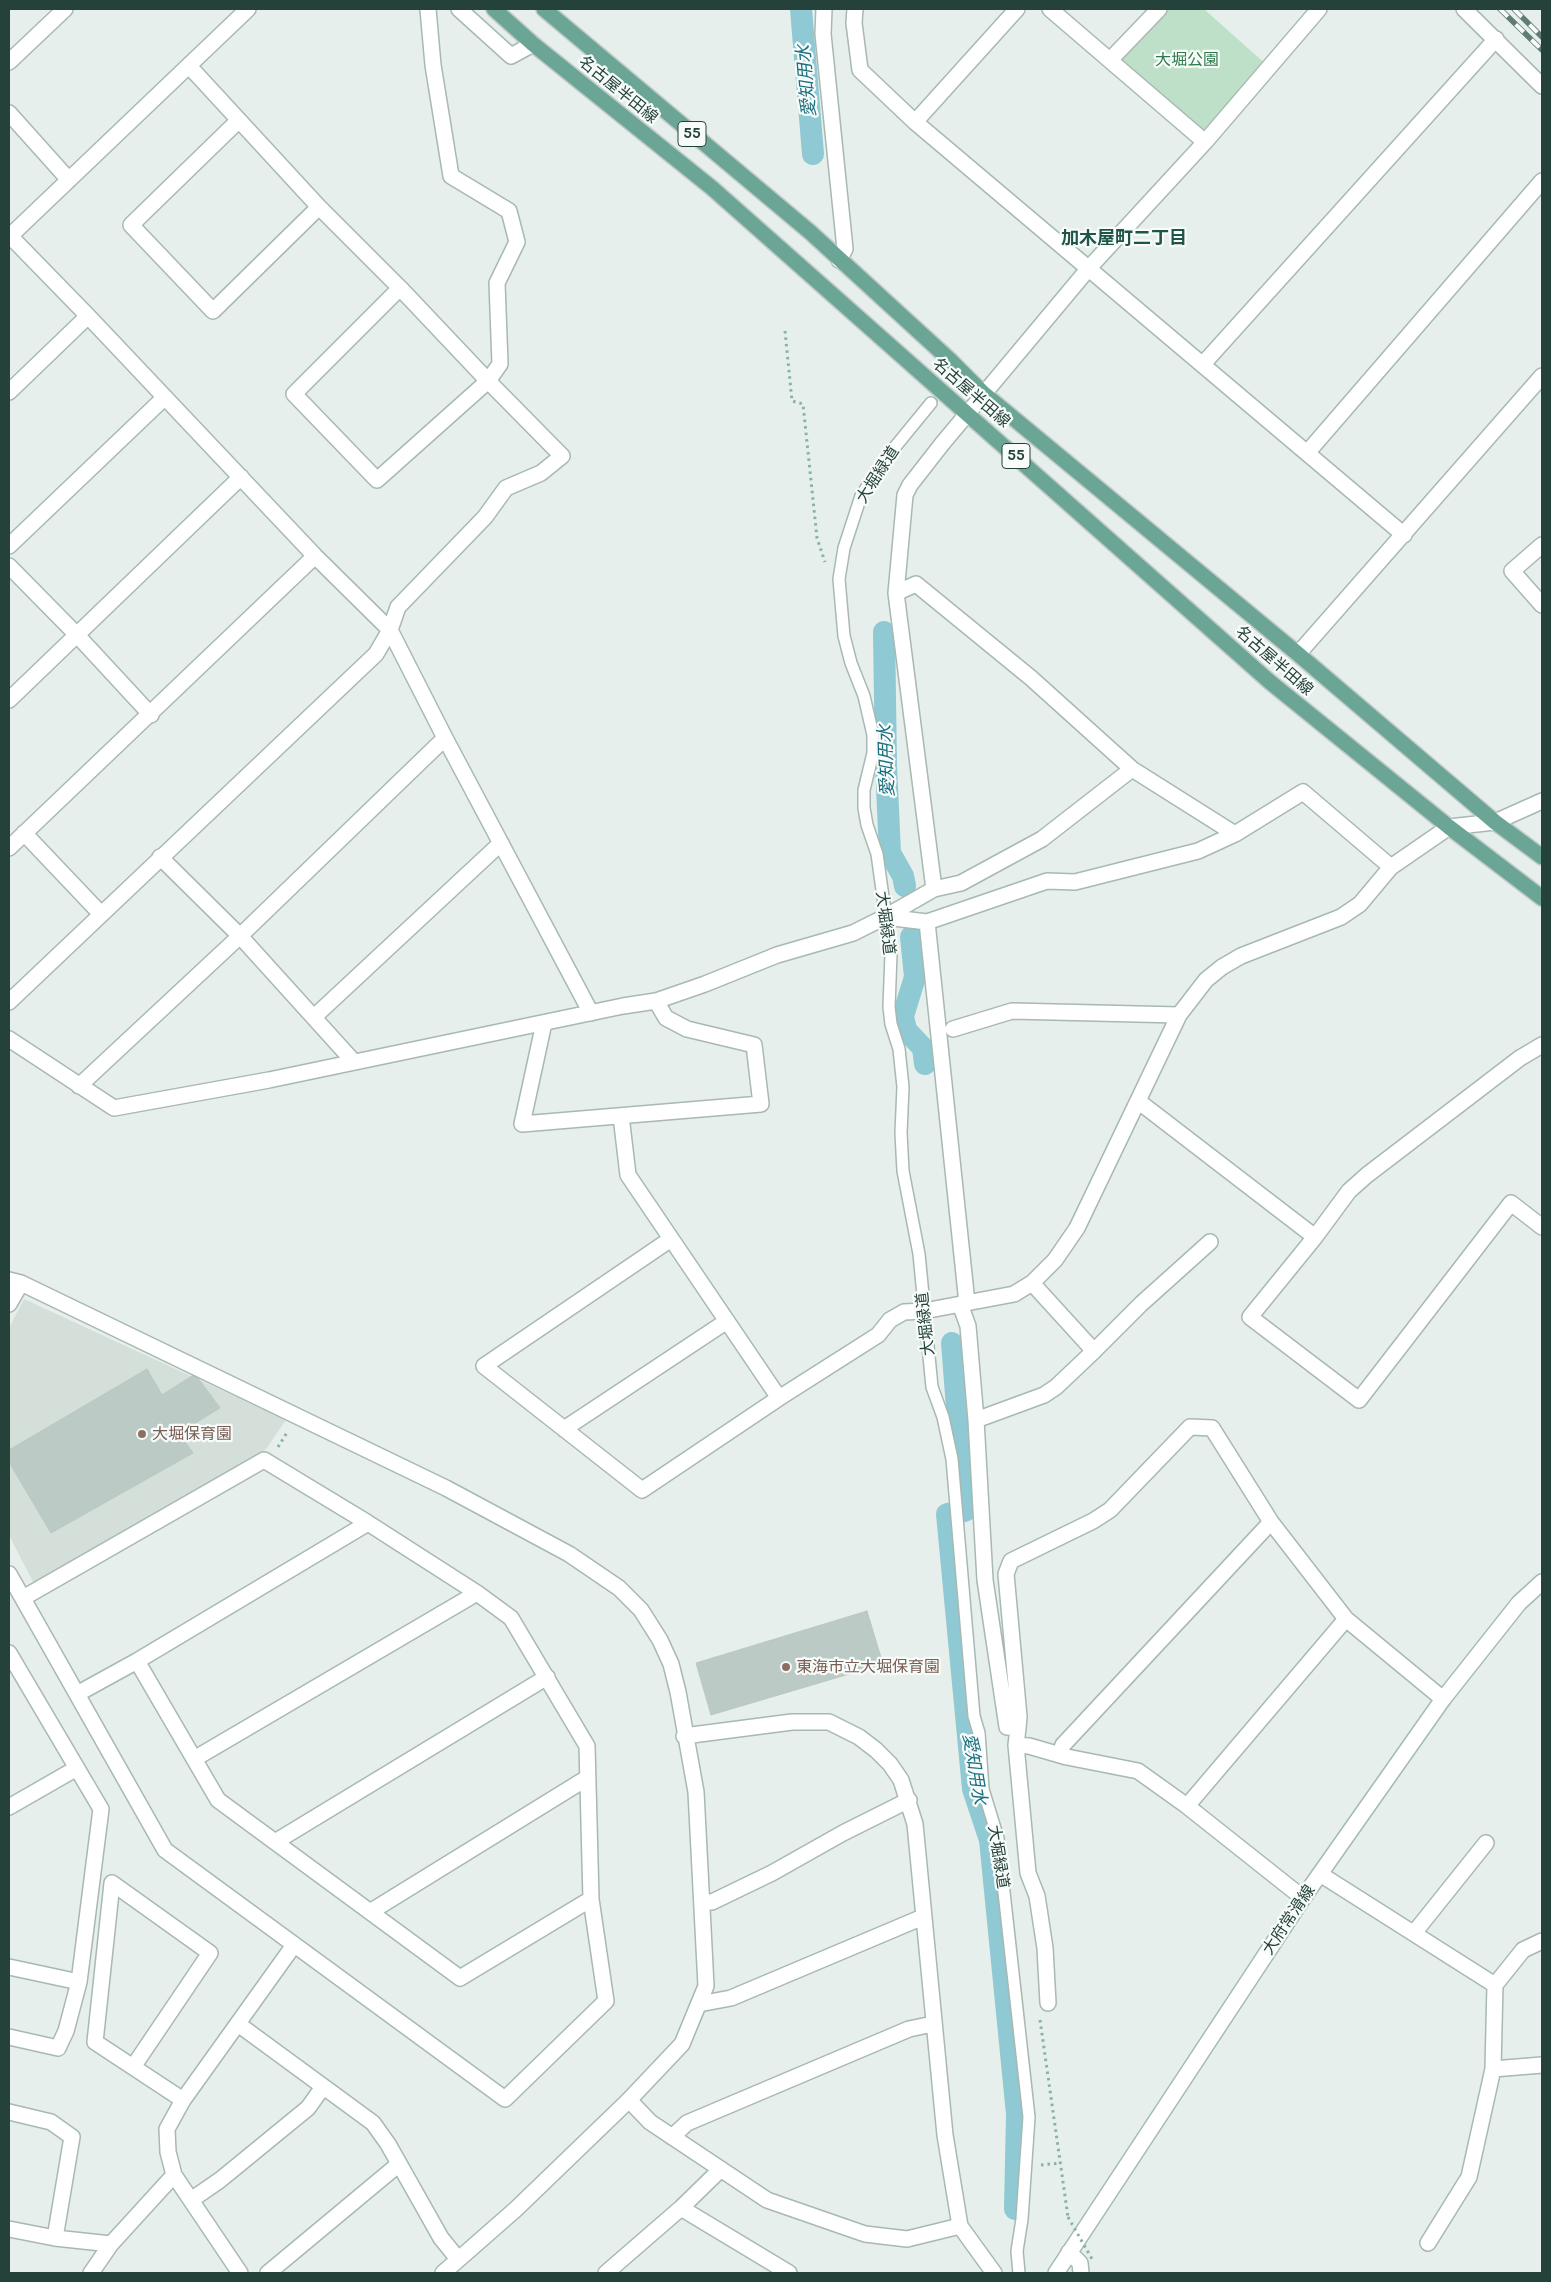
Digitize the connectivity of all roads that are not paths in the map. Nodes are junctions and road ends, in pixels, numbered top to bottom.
1 (65, 9) edge
2 (248, 9) edge
3 (428, 9) edge
4 (458, 9) edge
5 (494, 9) edge
6 (544, 9) edge
7 (824, 9) edge
8 (855, 9) edge
9 (1016, 9) edge
10 (1050, 9) edge
11 (1159, 9) edge
12 (1319, 9) edge
13 (1464, 9) edge
14 (1496, 39) junction
15 (533, 44) junction
16 (1111, 59) junction
17 (9, 62) edge
18 (189, 66) junction
19 (1542, 86) edge
20 (9, 113) edge
21 (238, 121) junction
22 (915, 122) junction
23 (1205, 142) junction
24 (69, 180) junction
25 (1542, 181) edge
26 (319, 207) junction
27 (9, 237) edge
28 (839, 260) junction
29 (1090, 268) junction
30 (400, 288) junction
31 (88, 316) junction
32 (1203, 364) junction
33 (1542, 376) edge
34 (488, 381) junction
35 (9, 392) edge
36 (983, 393) junction
37 (164, 398) junction
38 (931, 403) dead end
39 (968, 413) junction
40 (1307, 453) junction
41 (241, 477) junction
42 (1404, 535) junction
43 (1542, 545) edge
44 (9, 546) edge
45 (315, 556) junction
46 (9, 566) edge
47 (896, 593) junction
48 (1542, 605) edge
49 (390, 630) junction
50 (77, 635) junction
51 (1298, 654) junction
52 (9, 700) edge
53 (151, 715) junction
54 (444, 738) junction
55 (1132, 769) junction
56 (1542, 801) edge
57 (1495, 822) junction
58 (1449, 827) junction
59 (24, 833) junction
60 (1234, 834) junction
61 (501, 843) junction
62 (9, 848) edge
63 (160, 857) junction
64 (1542, 858) edge
65 (1391, 867) junction
66 (934, 889) junction
67 (1542, 898) edge
68 (100, 913) junction
69 (885, 917) junction
70 (927, 922) junction
71 (240, 936) junction
72 (656, 1001) junction
73 (9, 1002) edge
74 (591, 1014) junction
75 (1179, 1015) junction
76 (314, 1017) junction
77 (544, 1024) junction
78 (953, 1029) dead end
79 (9, 1039) edge
80 (1542, 1045) edge
81 (354, 1062) junction
82 (79, 1086) junction
83 (1138, 1101) junction
84 (622, 1116) junction
85 (1542, 1226) edge
86 (1315, 1237) junction
87 (671, 1239) junction
88 (1210, 1242) dead end
89 (15, 1281) edge
90 (1032, 1283) junction
91 (963, 1303) junction
92 (9, 1304) edge
93 (924, 1311) junction
94 (727, 1321) junction
95 (1094, 1351) junction
96 (779, 1398) junction
97 (976, 1420) junction
98 (564, 1429) junction
99 (1271, 1522) junction
100 (368, 1523) junction
101 (9, 1574) edge
102 (1542, 1582) edge
103 (477, 1593) junction
104 (23, 1598) junction
105 (1346, 1619) junction
106 (9, 1653) edge
107 (137, 1661) junction
108 (14, 1674) edge
109 (547, 1677) junction
110 (78, 1694) junction
111 (1443, 1699) junction
112 (1018, 1728) junction
113 (684, 1736) junction
114 (1016, 1745) junction
115 (1060, 1754) junction
116 (194, 1759) junction
117 (77, 1768) junction
118 (587, 1778) junction
119 (909, 1800) junction
120 (1187, 1806) junction
121 (9, 1807) edge
122 (275, 1842) junction
123 (1486, 1843) dead end
124 (1320, 1874) junction
125 (1303, 1898) junction
126 (591, 1899) junction
127 (702, 1902) junction
128 (370, 1912) junction
129 (923, 1917) junction
130 (1414, 1933) junction
131 (1542, 1941) edge
132 (294, 1945) junction
133 (9, 1966) edge
134 (79, 1982) junction
135 (1495, 1985) junction
136 (699, 2004) junction
137 (1043, 2007) road end
138 (238, 2024) junction
139 (933, 2024) junction
140 (9, 2037) edge
141 (1542, 2065) edge
142 (133, 2067) junction
143 (1493, 2069) junction
144 (323, 2087) junction
145 (183, 2100) junction
146 (629, 2100) junction
147 (9, 2112) edge
148 (672, 2136) junction
149 (399, 2164) junction
150 (722, 2169) junction
151 (174, 2175) junction
152 (191, 2200) junction
153 (681, 2208) junction
154 (960, 2226) junction
155 (9, 2229) edge
156 (55, 2238) junction
157 (1428, 2243) dead end
158 (111, 2244) junction
159 (1069, 2252) junction
160 (458, 2259) junction
161 (781, 2272) edge
162 (91, 2273) edge
163 (240, 2273) edge
164 (268, 2273) edge
165 (442, 2273) edge
166 (606, 2273) edge
167 (994, 2273) edge
168 (1019, 2273) edge
169 (1056, 2273) edge
170 (1081, 2273) edge

1 - 17 street
2 - 18 street
3 - 34 street
4 - 15 street
5 - 15 main road, 名古屋半田線 / 55
6 - 28 main road, 名古屋半田線 / 55
7 - 28 street
8 - 22 street
9 - 22 street
10 - 16 street
11 - 16 street
12 - 23 street
13 - 14 street
14 - 19 street
14 - 32 street
15 - 39 main road, 名古屋半田線 / 55
16 - 23 street
18 - 21 street
18 - 24 street
20 - 24 street
21 - 26 street
21 - 26 street
22 - 29 street
23 - 29 street
24 - 27 street
25 - 40 street
26 - 30 street
27 - 31 street
28 - 36 main road, 名古屋半田線 / 55
29 - 32 street
29 - 36 street
30 - 34 street
30 - 34 street
31 - 35 street
31 - 37 street
32 - 40 street
33 - 42 street
34 - 49 street
36 - 39 street
36 - 51 main road, 名古屋半田線 / 55
37 - 41 street
37 - 44 street
38 - 69 lane, 大堀緑道
39 - 47 street
39 - 58 main road, 名古屋半田線 / 55
40 - 42 street
41 - 45 street
41 - 50 street
42 - 51 street
43 - 48 street
45 - 49 street
45 - 53 street
46 - 50 street
47 - 55 street
47 - 66 street
49 - 54 street
49 - 63 street
50 - 52 street
50 - 53 street
51 - 57 main road, 名古屋半田線 / 55
53 - 59 street
54 - 61 street
54 - 71 street
55 - 60 street
55 - 66 street
56 - 57 street
57 - 58 street
57 - 64 main road, 名古屋半田線 / 55
58 - 65 street
58 - 67 main road, 名古屋半田線 / 55
59 - 62 street
59 - 68 street
60 - 65 street
60 - 70 street
61 - 74 street
61 - 76 street
63 - 68 street
63 - 71 street
65 - 75 street
66 - 69 street
68 - 73 street
69 - 70 street
69 - 72 street
69 - 93 lane, 大堀緑道
70 - 91 street
71 - 76 street
71 - 82 street
72 - 74 street
72 - 84 street
74 - 77 street
75 - 78 street
75 - 83 street
76 - 81 street
77 - 81 street
77 - 84 street
79 - 82 street
80 - 86 street
81 - 82 street
83 - 86 street
83 - 90 street
84 - 87 street
85 - 86 street
87 - 94 street
87 - 98 street
88 - 95 street
89 - 92 street
89 - 113 street
90 - 91 street
90 - 95 street
91 - 93 street
91 - 97 street
93 - 96 street
93 - 168 lane, 大堀緑道
94 - 96 street
94 - 98 street
95 - 97 street
96 - 98 street
97 - 112 street
99 - 105 street
99 - 112 street
99 - 115 street
100 - 103 street
100 - 104 street
100 - 107 street
101 - 104 street
102 - 111 street, 大府常滑線
103 - 109 street
103 - 116 street
104 - 110 street
105 - 111 street
105 - 120 street
106 - 108 street
107 - 110 street
107 - 116 street
108 - 117 street
109 - 118 street
109 - 122 street
110 - 132 street
111 - 124 street, 大府常滑線
112 - 114 street
113 - 119 street
113 - 127 street
114 - 115 street
114 - 137 street
115 - 120 street
116 - 122 street
117 - 121 street
117 - 134 street
118 - 126 street
118 - 128 street
119 - 127 street
119 - 129 street
120 - 125 street
122 - 128 street
123 - 130 street
124 - 125 street, 大府常滑線
124 - 130 street
125 - 159 street, 大府常滑線
126 - 128 street
126 - 132 street
127 - 136 street
129 - 136 street
129 - 139 street
130 - 135 street
131 - 135 street
132 - 138 street
133 - 134 street
134 - 140 street
135 - 143 street
136 - 146 street
138 - 144 street
138 - 145 street
139 - 148 street
139 - 154 street
141 - 143 street
142 - 142 street
142 - 145 street
143 - 157 street
144 - 149 street
144 - 152 street
145 - 151 street
146 - 148 street
146 - 160 street
147 - 156 street
148 - 150 street
149 - 160 street
149 - 164 street
150 - 153 street
150 - 154 street
151 - 152 street
151 - 158 street
152 - 163 street
153 - 161 street
153 - 166 street
154 - 167 street
155 - 156 street
156 - 158 street
158 - 162 street
159 - 169 street, 大府常滑線
159 - 170 street
160 - 165 street

